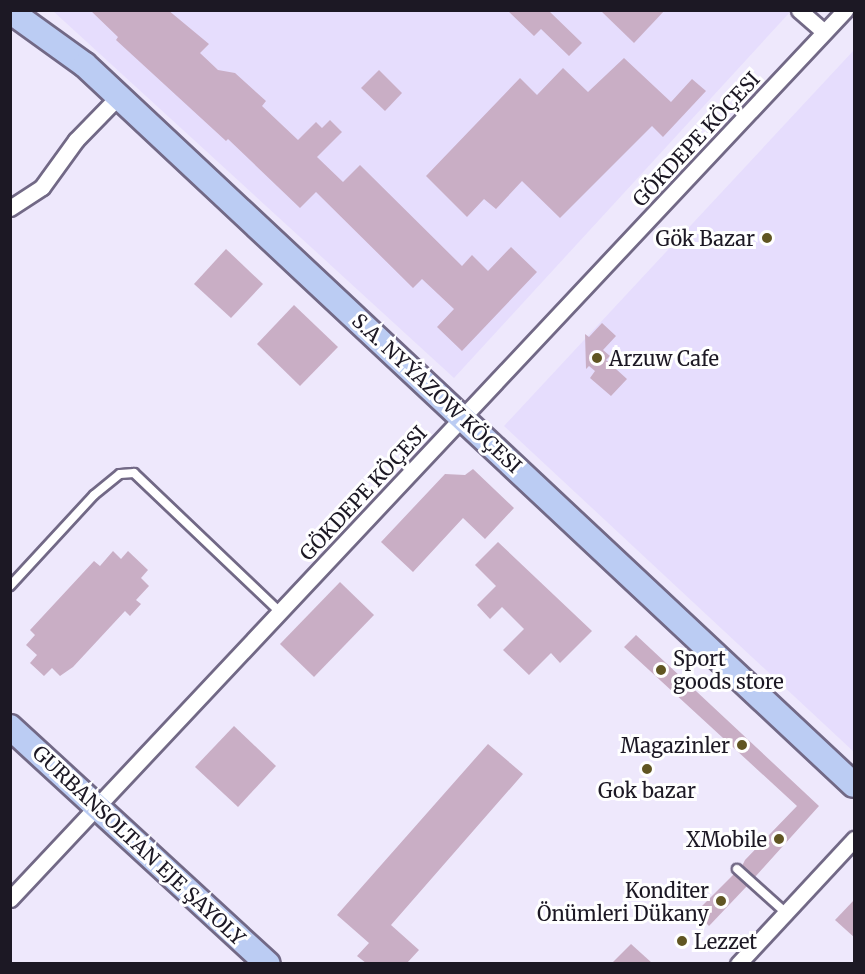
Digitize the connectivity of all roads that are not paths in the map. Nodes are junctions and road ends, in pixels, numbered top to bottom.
1 (10, 10) edge
2 (799, 10) edge
3 (845, 10) edge
4 (825, 32) junction
5 (118, 97) junction
6 (10, 208) edge
7 (463, 418) junction
8 (10, 586) edge
9 (280, 612) junction
10 (10, 727) edge
11 (855, 785) edge
12 (97, 807) junction
13 (855, 839) edge
14 (737, 869) dead end
15 (10, 899) edge
16 (786, 913) junction
17 (268, 963) edge
18 (738, 963) edge

1 - 5 main road, S.A. NYÝAZOW KÖÇESI
2 - 4 street
3 - 4 street, GÖKDEPE KÖÇESI
4 - 7 street, GÖKDEPE KÖÇESI
5 - 6 street
5 - 7 main road, S.A. NYÝAZOW KÖÇESI
7 - 9 street, GÖKDEPE KÖÇESI
7 - 11 main road, S.A. NYÝAZOW KÖÇESI
8 - 9 lane
9 - 12 street, GÖKDEPE KÖÇESI
10 - 12 main road, GURBANSOLTAN EJE ŞAYOLY
12 - 15 street, GÖKDEPE KÖÇESI
12 - 17 main road, GURBANSOLTAN EJE ŞAYOLY
13 - 16 street
14 - 16 lane
16 - 18 street

